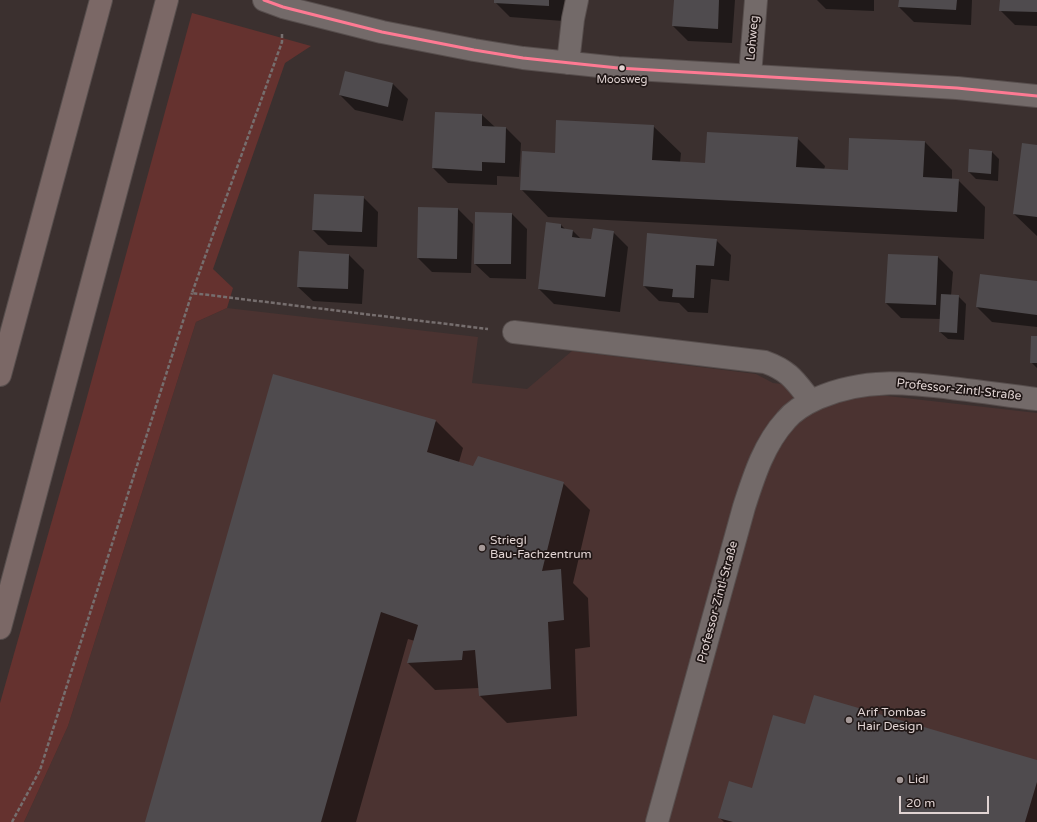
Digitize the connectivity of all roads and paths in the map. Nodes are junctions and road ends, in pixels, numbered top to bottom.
1 (101, 0) edge
2 (166, 0) edge
3 (577, 0) edge
4 (756, 0) edge
5 (270, 2) edge
6 (568, 63) junction
7 (750, 75) junction
8 (1037, 96) edge
9 (192, 293) junction
10 (514, 332) joint
11 (0, 375) edge
12 (1037, 399) edge
13 (811, 401) junction
14 (0, 628) edge
15 (12, 822) edge
16 (658, 822) edge

1 - 11 highway
2 - 14 highway
3 - 6 street
4 - 7 street, Lohweg
5 - 6 street
5 - 9 path
6 - 7 street
7 - 8 street
9 - 10 path
9 - 15 path
10 - 13 street
12 - 13 street, Professor-Zintl-Straße
13 - 16 street, Professor-Zintl-Straße

